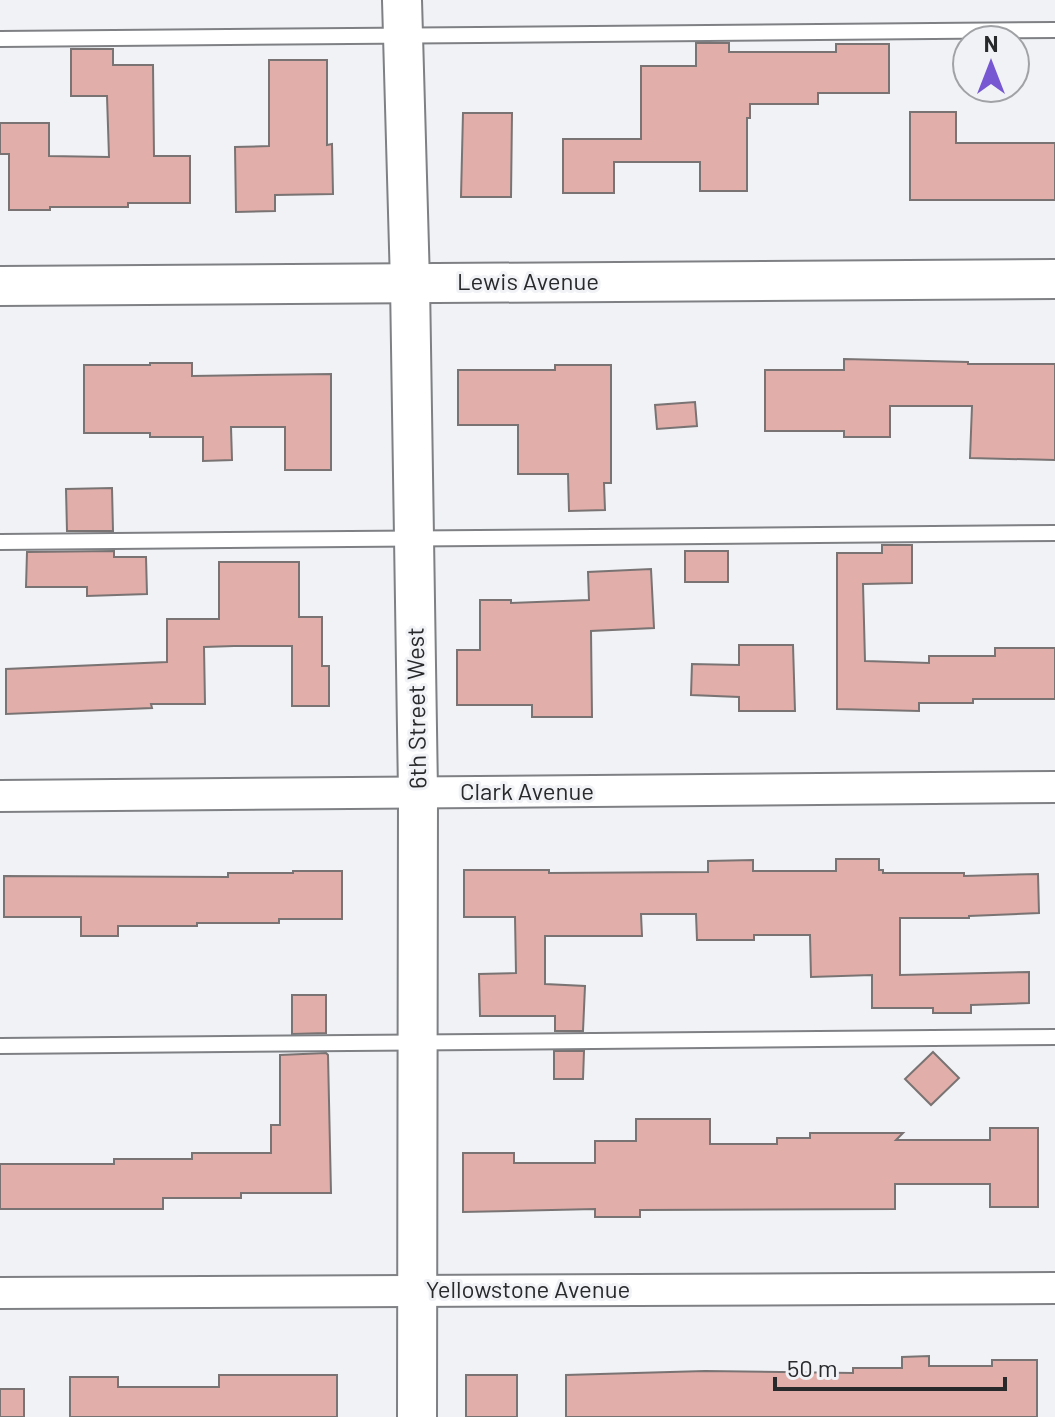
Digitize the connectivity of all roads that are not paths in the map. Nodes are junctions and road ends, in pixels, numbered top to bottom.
1 (402, 18) edge
2 (1055, 30) edge
3 (0, 39) edge
4 (1055, 279) edge
5 (410, 283) junction
6 (0, 286) edge
7 (1055, 533) edge
8 (414, 536) junction
9 (0, 542) edge
10 (1055, 787) edge
11 (418, 792) junction
12 (0, 796) edge
13 (1055, 1037) edge
14 (418, 1043) junction
15 (0, 1046) edge
16 (1055, 1288) edge
17 (417, 1291) junction
18 (0, 1293) edge
19 (417, 1417) edge

1 - 2 lane
1 - 3 lane
1 - 5 street, 6th Street West
4 - 5 street, Lewis Avenue
5 - 6 street, Lewis Avenue
5 - 8 street, 6th Street West
7 - 8 lane
8 - 9 lane
8 - 11 street, 6th Street West
10 - 11 street, Clark Avenue
11 - 12 street, Clark Avenue
11 - 14 street, 6th Street West
13 - 14 lane
14 - 15 lane
14 - 17 street, 6th Street West
16 - 17 street, Yellowstone Avenue
17 - 18 street, Yellowstone Avenue
17 - 19 street, 6th Street West

